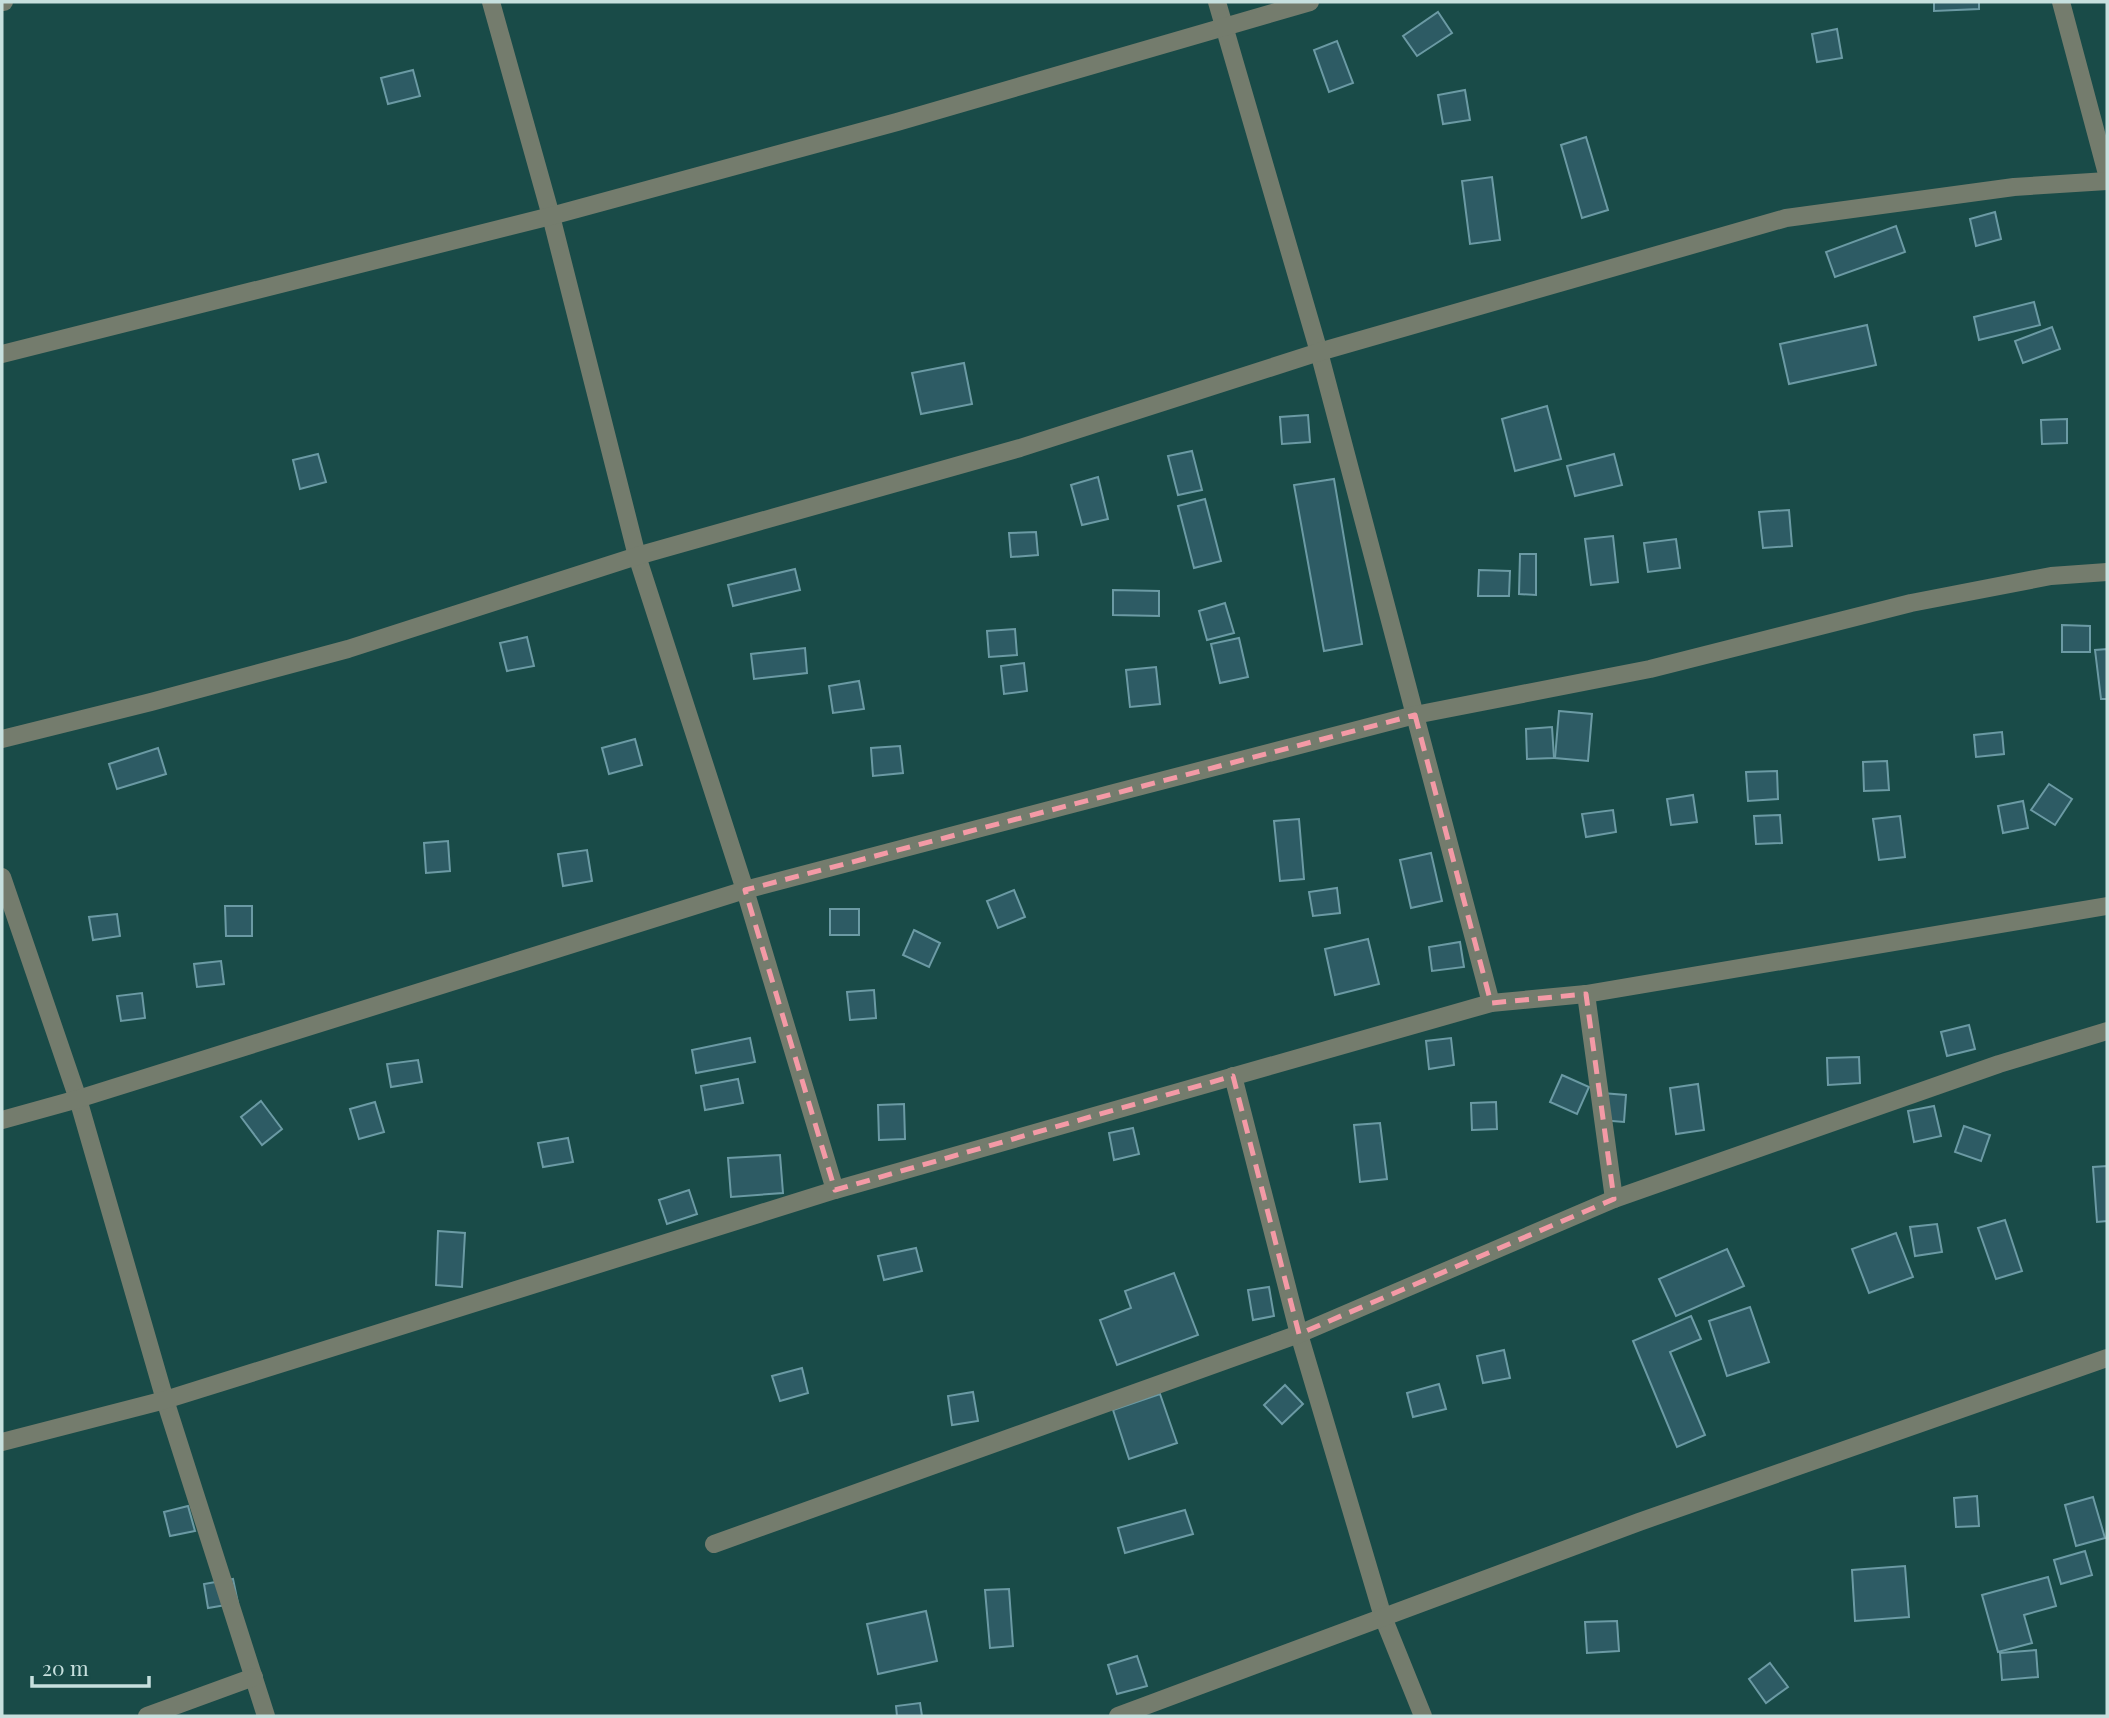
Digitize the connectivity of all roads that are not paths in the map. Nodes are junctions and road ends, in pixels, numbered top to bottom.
1 (491, 2) edge
2 (1217, 2) edge
3 (1310, 2) edge
4 (2062, 2) edge
5 (1224, 27) junction
6 (2107, 174) edge
7 (2107, 181) edge
8 (551, 216) junction
9 (1319, 352) junction
10 (2, 354) edge
11 (637, 556) junction
12 (2107, 572) edge
13 (1415, 715) junction
14 (2, 739) edge
15 (2, 877) edge
16 (745, 890) junction
17 (2107, 906) edge
18 (1586, 994) junction
19 (1491, 1003) junction
20 (2107, 1031) edge
21 (1233, 1076) junction
22 (78, 1099) junction
23 (2, 1119) edge
24 (835, 1190) junction
25 (1614, 1199) junction
26 (1299, 1334) junction
27 (2107, 1358) edge
28 (165, 1400) junction
29 (2, 1442) edge
30 (714, 1544) dead end
31 (1383, 1617) junction
32 (254, 1677) junction
33 (147, 1716) edge
34 (266, 1716) edge
35 (1118, 1716) edge
36 (1423, 1716) edge

1 - 8 street
2 - 5 street
3 - 5 street
4 - 6 street
5 - 8 street
5 - 9 street
7 - 9 street
8 - 10 street
8 - 11 street
9 - 11 street
9 - 13 street
11 - 14 street
11 - 16 street
12 - 13 street
13 - 16 street
13 - 19 street
15 - 22 street
16 - 22 street
16 - 24 street
17 - 18 street
18 - 19 street
18 - 25 street
19 - 21 street
20 - 25 street
21 - 24 street
21 - 26 street
22 - 23 street
22 - 28 street
24 - 28 street
25 - 26 street
26 - 30 street
26 - 31 street
27 - 31 street
28 - 29 street
28 - 32 street
31 - 35 street
31 - 36 street
32 - 33 street
32 - 34 street

